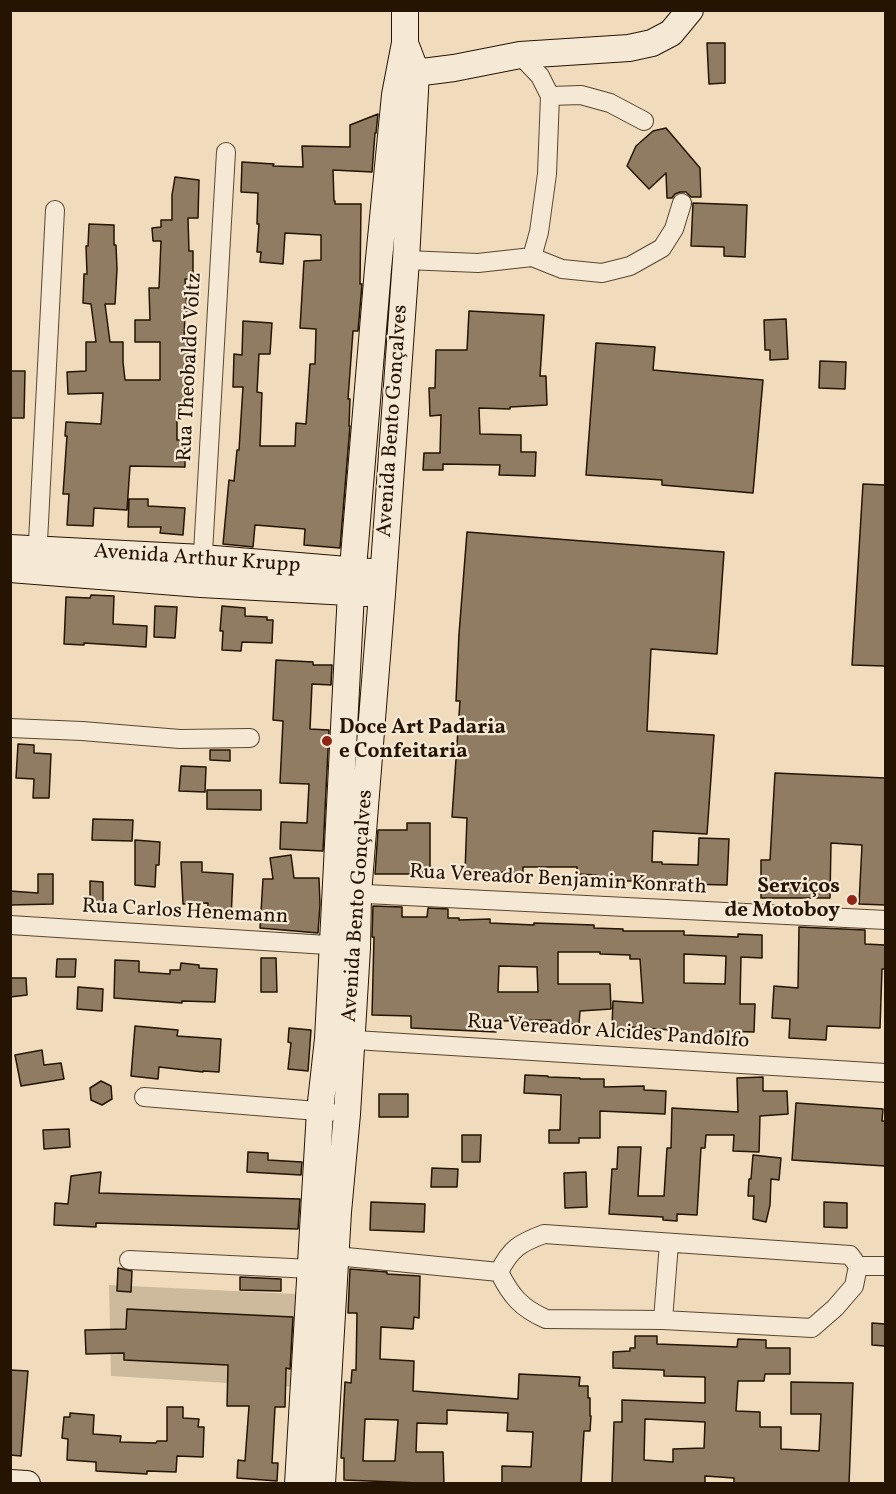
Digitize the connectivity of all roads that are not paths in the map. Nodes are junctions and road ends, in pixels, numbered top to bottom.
1 (405, 10) edge
2 (690, 10) edge
3 (520, 55) junction
4 (407, 74) junction
5 (550, 96) junction
6 (644, 121) dead end
7 (226, 152) dead end
8 (682, 203) dead end
9 (55, 210) dead end
10 (532, 257) junction
11 (406, 260) junction
12 (373, 325) junction
13 (401, 326) junction
14 (10, 548) edge
15 (202, 558) junction
16 (37, 561) junction
17 (10, 569) edge
18 (352, 582) junction
19 (382, 583) junction
20 (201, 584) junction
21 (10, 728) edge
22 (250, 738) dead end
23 (342, 767) junction
24 (368, 767) junction
25 (347, 894) junction
26 (885, 920) edge
27 (10, 925) edge
28 (344, 946) junction
29 (339, 1039) junction
30 (885, 1073) edge
31 (144, 1097) dead end
32 (320, 1111) junction
33 (347, 1114) junction
34 (669, 1244) junction
35 (336, 1256) junction
36 (129, 1260) dead end
37 (858, 1266) junction
38 (885, 1266) edge
39 (311, 1269) junction
40 (499, 1272) junction
41 (663, 1320) junction
42 (10, 1483) edge
43 (27, 1484) edge
44 (298, 1484) edge
45 (322, 1484) edge

1 - 4 main road, Avenida Bento Gonçalves
2 - 3 main road
3 - 4 main road
3 - 5 street
4 - 11 main road, Avenida Bento Gonçalves
4 - 12 main road, Avenida Bento Gonçalves
5 - 6 street
5 - 10 street
7 - 15 street, Rua Theobaldo Voltz
8 - 10 street
9 - 16 street
10 - 11 street
11 - 13 main road, Avenida Bento Gonçalves
12 - 13 main road
12 - 18 main road, Avenida Bento Gonçalves
13 - 19 main road, Avenida Bento Gonçalves
14 - 16 main road, Avenida Arthur Krupp
15 - 16 main road, Avenida Arthur Krupp
15 - 18 main road, Avenida Arthur Krupp
15 - 20 street, Rua Theobaldo Voltz
16 - 17 main road, Avenida Arthur Krupp
16 - 20 main road, Avenida Arthur Krupp
18 - 19 main road, Avenida Arthur Krupp
18 - 20 main road, Avenida Arthur Krupp
18 - 23 main road, Avenida Bento Gonçalves
19 - 24 main road, Avenida Bento Gonçalves
21 - 22 street
23 - 24 main road
23 - 25 main road, Avenida Bento Gonçalves
24 - 25 main road, Avenida Bento Gonçalves
25 - 26 street, Rua Vereador Benjamin Konrath
25 - 28 main road, Avenida Bento Gonçalves
27 - 28 street, Rua Carlos Henemann
28 - 29 main road, Avenida Bento Gonçalves
29 - 30 street, Rua Vereador Alcides Pandolfo
29 - 32 main road, Avenida Bento Gonçalves
29 - 33 main road, Avenida Bento Gonçalves
31 - 32 street
32 - 33 street
32 - 39 main road, Avenida Bento Gonçalves
33 - 35 main road, Avenida Bento Gonçalves
34 - 37 street
34 - 40 street
34 - 41 street
35 - 40 street
35 - 45 main road, Avenida Bento Gonçalves
36 - 39 street
37 - 38 street
37 - 41 street
39 - 44 main road, Avenida Bento Gonçalves
40 - 41 street
42 - 43 main road

